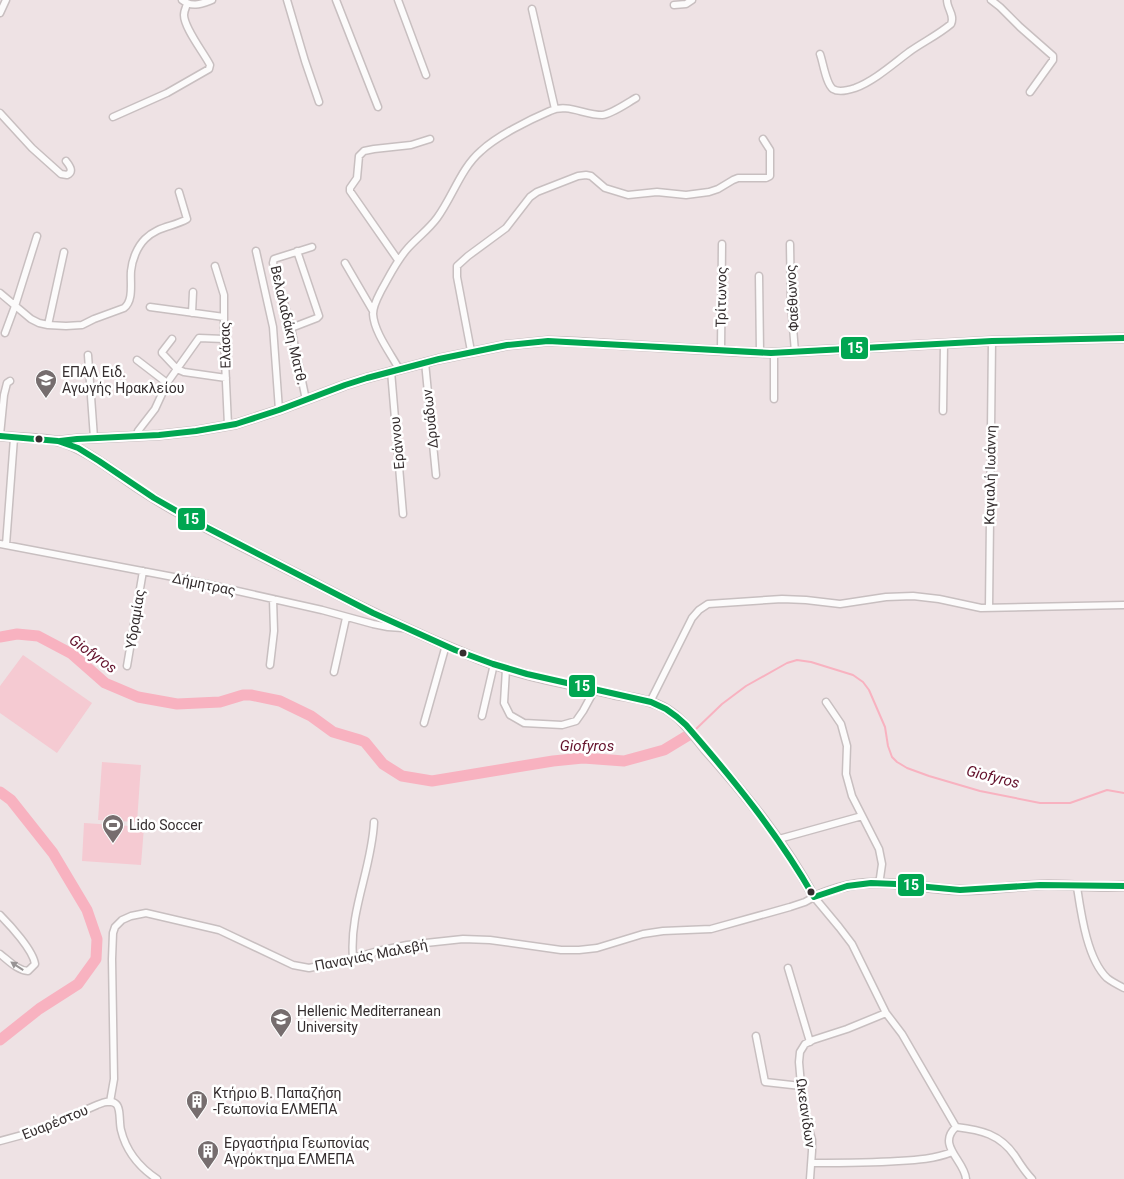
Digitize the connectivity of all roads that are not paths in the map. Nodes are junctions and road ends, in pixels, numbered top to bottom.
1 (6, 0) edge
2 (212, 0) edge
3 (287, 0) edge
4 (336, 0) edge
5 (398, 0) edge
6 (692, 0) edge
7 (947, 0) edge
8 (991, 0) edge
9 (184, 2) edge
10 (674, 5) dead end
11 (532, 9) dead end
12 (0, 13) edge
13 (820, 54) dead end
14 (426, 75) dead end
15 (1030, 92) dead end
16 (636, 98) dead end
17 (319, 102) dead end
18 (378, 107) dead end
19 (555, 109) junction
20 (0, 113) edge
21 (113, 117) dead end
22 (430, 139) dead end
23 (762, 139) dead end
24 (66, 161) dead end
25 (179, 192) dead end
26 (36, 236) dead end
27 (722, 244) dead end
28 (790, 244) dead end
29 (312, 247) dead end
30 (256, 251) dead end
31 (297, 251) junction
32 (64, 252) dead end
33 (398, 260) junction
34 (345, 263) dead end
35 (215, 266) dead end
36 (759, 276) dead end
37 (193, 292) dead end
38 (0, 293) edge
39 (15, 306) junction
40 (150, 307) dead end
41 (373, 311) junction
42 (192, 313) junction
43 (224, 317) junction
44 (48, 324) junction
45 (290, 328) junction
46 (5, 333) dead end
47 (1124, 338) edge
48 (172, 339) dead end
49 (224, 339) junction
50 (992, 341) junction
51 (944, 344) junction
52 (721, 351) junction
53 (471, 352) junction
54 (760, 352) junction
55 (774, 352) junction
56 (795, 352) junction
57 (88, 355) dead end
58 (138, 360) dead end
59 (425, 362) junction
60 (177, 369) junction
61 (395, 370) junction
62 (226, 378) junction
63 (10, 381) dead end
64 (167, 383) junction
65 (306, 400) junction
66 (774, 400) dead end
67 (279, 410) junction
68 (943, 411) dead end
69 (228, 425) junction
70 (0, 436) edge
71 (137, 436) junction
72 (14, 438) junction
73 (94, 438) junction
74 (59, 441) junction
75 (436, 475) dead end
76 (403, 514) dead end
77 (3, 545) edge
78 (143, 571) junction
79 (273, 599) junction
80 (1124, 605) edge
81 (989, 608) junction
82 (346, 618) junction
83 (407, 628) junction
84 (446, 645) junction
85 (494, 664) junction
86 (270, 665) dead end
87 (127, 666) dead end
88 (506, 669) junction
89 (334, 672) dead end
90 (595, 689) junction
91 (650, 702) junction
92 (826, 702) dead end
93 (482, 716) dead end
94 (424, 723) dead end
95 (862, 816) junction
96 (374, 822) dead end
97 (779, 839) junction
98 (878, 883) junction
99 (1124, 886) edge
100 (1077, 887) junction
101 (814, 897) junction
102 (0, 915) edge
103 (0, 954) edge
104 (354, 958) junction
105 (788, 968) dead end
106 (1124, 988) edge
107 (886, 1013) junction
108 (756, 1036) dead end
109 (810, 1042) junction
110 (801, 1086) junction
111 (110, 1102) junction
112 (956, 1127) junction
113 (0, 1141) edge
114 (952, 1152) junction
115 (812, 1163) junction
116 (157, 1179) edge
117 (810, 1179) edge
118 (966, 1179) edge
119 (1032, 1179) edge

1 - 12 street
2 - 9 street
3 - 17 street
4 - 18 street
5 - 14 street
6 - 10 street
7 - 13 street
8 - 15 street
9 - 21 street
11 - 19 street
16 - 19 street
19 - 33 street
20 - 24 street
22 - 33 street
23 - 53 street
25 - 44 street
26 - 39 street
27 - 52 street, Τρίτωνος
28 - 56 street, Φαέθωνος
29 - 31 street, Βελαλαδάκη Ματθ.
30 - 67 street
31 - 45 street, Βελαλαδάκη Ματθ.
31 - 45 street
32 - 44 street
33 - 41 street
34 - 41 street
35 - 43 street, Ελάσας
36 - 54 street
37 - 42 street
38 - 39 street
39 - 44 street
39 - 46 street
40 - 42 street
41 - 61 street
42 - 43 street
43 - 49 street, Ελάσας
45 - 65 street, Βελαλαδάκη Ματθ.
47 - 50 street
48 - 60 street
49 - 60 street
49 - 62 street, Ελάσας
50 - 51 street
50 - 81 street, Καγιαλή Ιωάννη
51 - 56 street
51 - 68 street
52 - 53 street
52 - 54 street
53 - 59 street
54 - 55 street
55 - 56 street
55 - 66 street
57 - 73 street
58 - 64 street
59 - 61 street
59 - 75 street, Δρυάδων
60 - 62 street
60 - 64 street
61 - 65 street
61 - 76 street, Εράννου
62 - 69 street, Ελάσας
63 - 70 street
64 - 71 street
65 - 67 street
67 - 69 street
69 - 71 street
70 - 72 street
71 - 73 street
72 - 74 street
72 - 77 street
73 - 74 street
74 - 83 street
77 - 78 street, Δήμητρας
78 - 79 street, Δήμητρας
78 - 87 street, Υδραμίας
79 - 82 street, Δήμητρας
79 - 86 street
80 - 81 street
81 - 91 street
82 - 83 street, Δήμητρας
82 - 89 street
83 - 84 street
84 - 85 street
84 - 94 street
85 - 88 street
85 - 93 street
88 - 90 street
88 - 90 street
90 - 91 street
91 - 97 street
92 - 95 street
95 - 97 street
95 - 98 street
96 - 104 street
97 - 101 street
98 - 100 street
98 - 101 street
99 - 100 street
100 - 106 street
101 - 104 street, Παναγιάς Μαλεβή
101 - 107 street
102 -> 103 street
104 - 111 street, Παναγιάς Μαλεβή
105 - 109 street
107 - 109 street
107 - 112 street
108 - 110 street
109 - 110 street, Ωκεανίδων
110 - 115 street, Ωκεανίδων
111 - 113 street, Ευαρέστου
111 - 116 street
112 - 114 street
112 - 119 street
114 - 115 street
114 - 118 street
115 - 117 street, Ωκεανίδων

